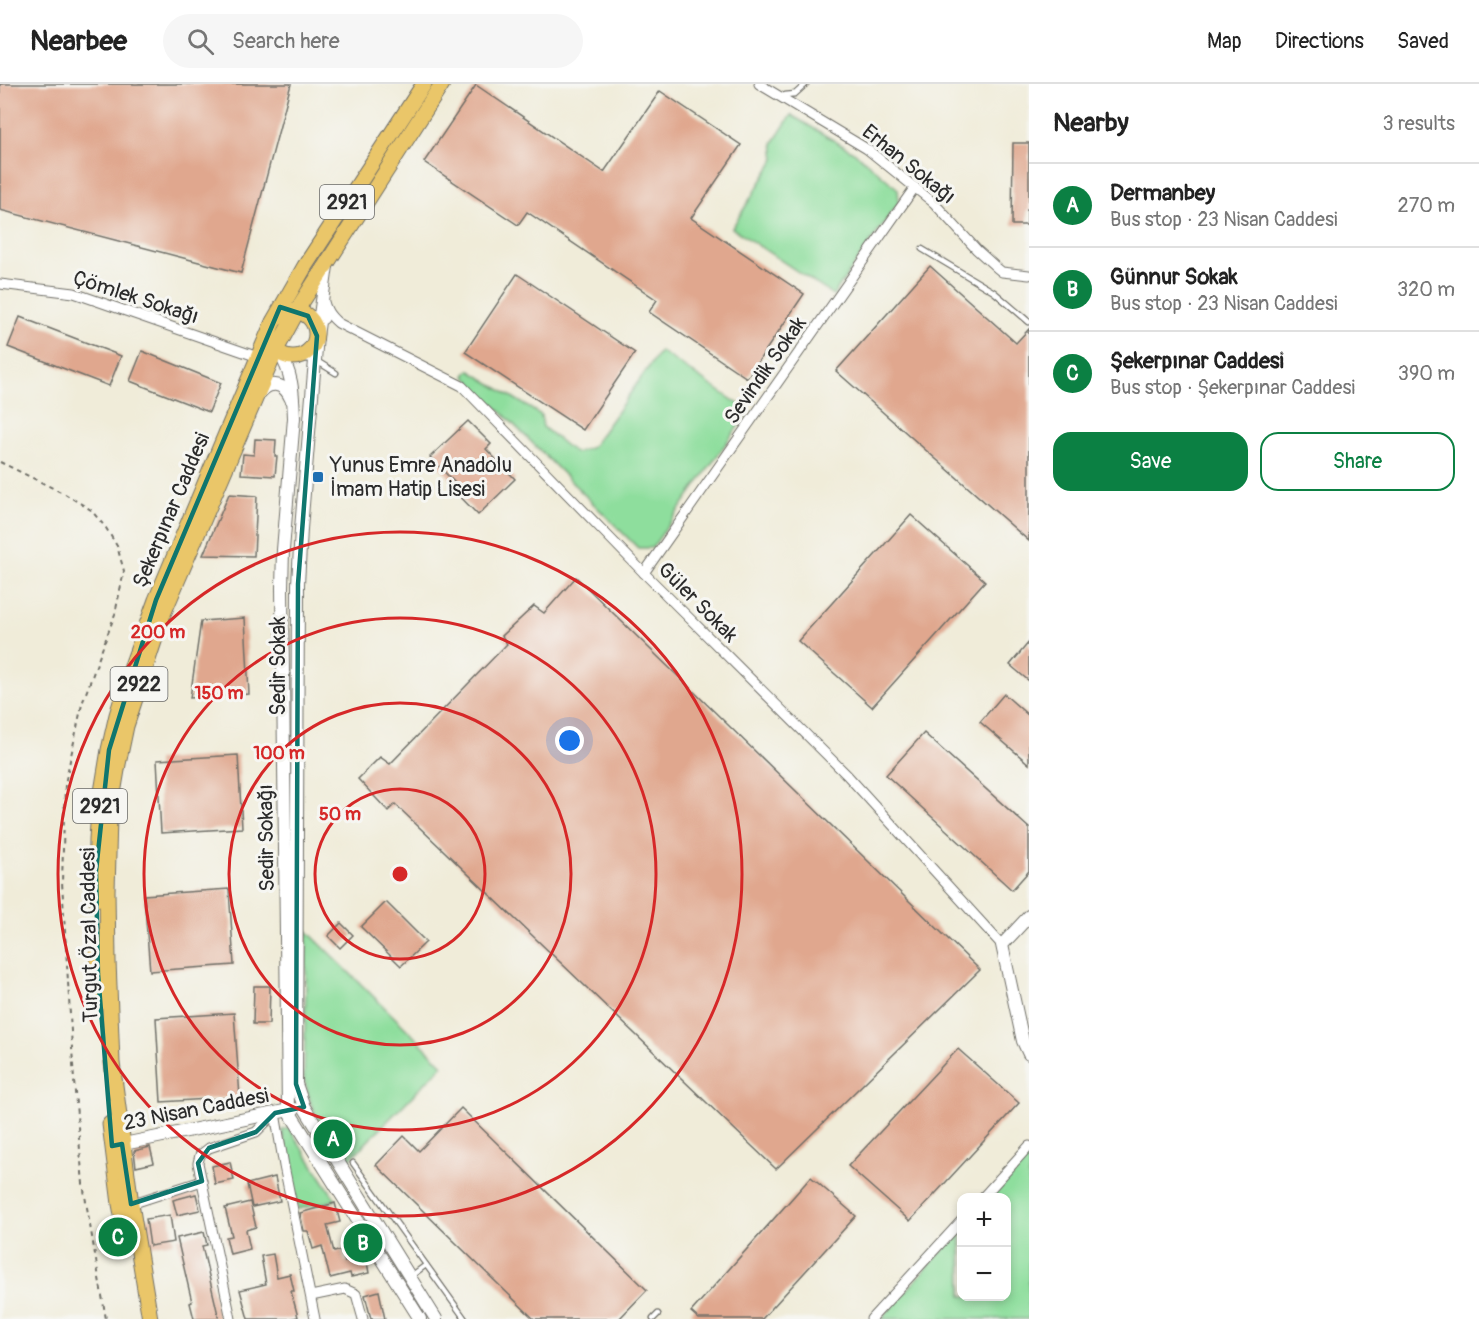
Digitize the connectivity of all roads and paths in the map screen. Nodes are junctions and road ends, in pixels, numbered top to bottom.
1 (424, 84) edge
2 (442, 84) edge
3 (759, 84) edge
4 (781, 84) edge
5 (806, 84) edge
6 (772, 92) junction
7 (784, 99) junction
8 (915, 187) junction
9 (922, 249) dead end
10 (328, 261) junction
11 (1029, 275) edge
12 (0, 284) edge
13 (322, 296) junction
14 (299, 312) junction
15 (320, 317) junction
16 (273, 322) junction
17 (338, 322) junction
18 (1029, 322) edge
19 (317, 336) junction
20 (284, 355) junction
21 (315, 360) junction
22 (263, 362) junction
23 (336, 373) dead end
24 (250, 408) junction
25 (294, 418) junction
26 (0, 462) edge
27 (644, 573) junction
28 (1029, 916) edge
29 (1002, 945) junction
30 (1029, 1054) edge
31 (304, 1107) junction
32 (288, 1110) junction
33 (275, 1113) junction
34 (117, 1145) junction
35 (1029, 1146) edge
36 (353, 1163) dead end
37 (202, 1181) junction
38 (986, 1193) edge
39 (131, 1204) junction
40 (957, 1225) edge
41 (426, 1264) junction
42 (410, 1277) junction
43 (311, 1296) junction
44 (658, 1314) dead end
45 (106, 1319) edge
46 (142, 1319) edge
47 (150, 1319) edge
48 (231, 1319) edge
49 (315, 1319) edge
50 (363, 1319) edge
51 (420, 1319) edge
52 (436, 1319) edge
53 (465, 1319) edge
54 (653, 1319) edge
55 (871, 1319) edge

1 - 16 main road, Şekerpınar Caddesi / 2921
2 - 10 main road, Turgut Özal Caddesi / 2922
3 - 6 street, Erhan Sokağı
4 - 6 street
5 - 7 lane
6 - 7 street, Erhan Sokağı
7 - 8 street, Erhan Sokağı
8 - 11 street, Erhan Sokağı
8 - 27 street, Sevindik Sokak
9 - 18 lane
10 - 13 street, Sedir Sokak
10 - 14 main road, Turgut Özal Caddesi / 2922
12 - 22 street, Çömlek Sokağı
13 - 15 street, Sedir Sokak
13 - 17 street
14 - 15 street, Güler Sokak
14 - 16 main road
14 - 19 main road
14 - 20 main road, Turgut Özal Caddesi / 2922
15 - 17 street, Güler Sokak
15 - 19 street, Sedir Sokak
16 - 20 main road
16 - 22 main road, Şekerpınar Caddesi / 2921
17 - 19 street
17 - 27 street, Güler Sokak
19 - 20 main road
19 - 21 street, Sedir Sokak
20 - 21 lane
20 - 22 main road, Turgut Özal Caddesi / 2922
20 - 25 street, Sedir Sokağı
21 - 23 lane
21 - 31 street, Sedir Sokak
22 - 24 main road, Turgut Özal Caddesi / 2922
22 - 34 main road, Şekerpınar Caddesi / 2921
24 - 25 street
24 - 34 main road, Turgut Özal Caddesi / 2922
25 - 32 street, Sedir Sokağı
26 - 45 path
27 - 29 street, Güler Sokak
28 - 29 street
29 - 30 street
31 - 32 street, 23 Nisan Caddesi
31 - 42 street
32 - 33 street, 23 Nisan Caddesi
32 - 51 street, 23 Nisan Caddesi
33 - 34 street, 23 Nisan Caddesi
33 - 37 street
33 - 43 street
34 - 39 main road, Şekerpınar Caddesi / 2921
34 - 46 main road, Şekerpınar Caddesi / 2921
35 - 38 street
36 - 41 lane
37 - 39 street
37 - 48 street
39 - 47 main road, Şekerpınar Caddesi / 2921
40 - 55 street
41 - 42 lane
41 - 53 lane
42 - 52 street
43 - 49 street
43 - 50 street
44 - 54 lane

